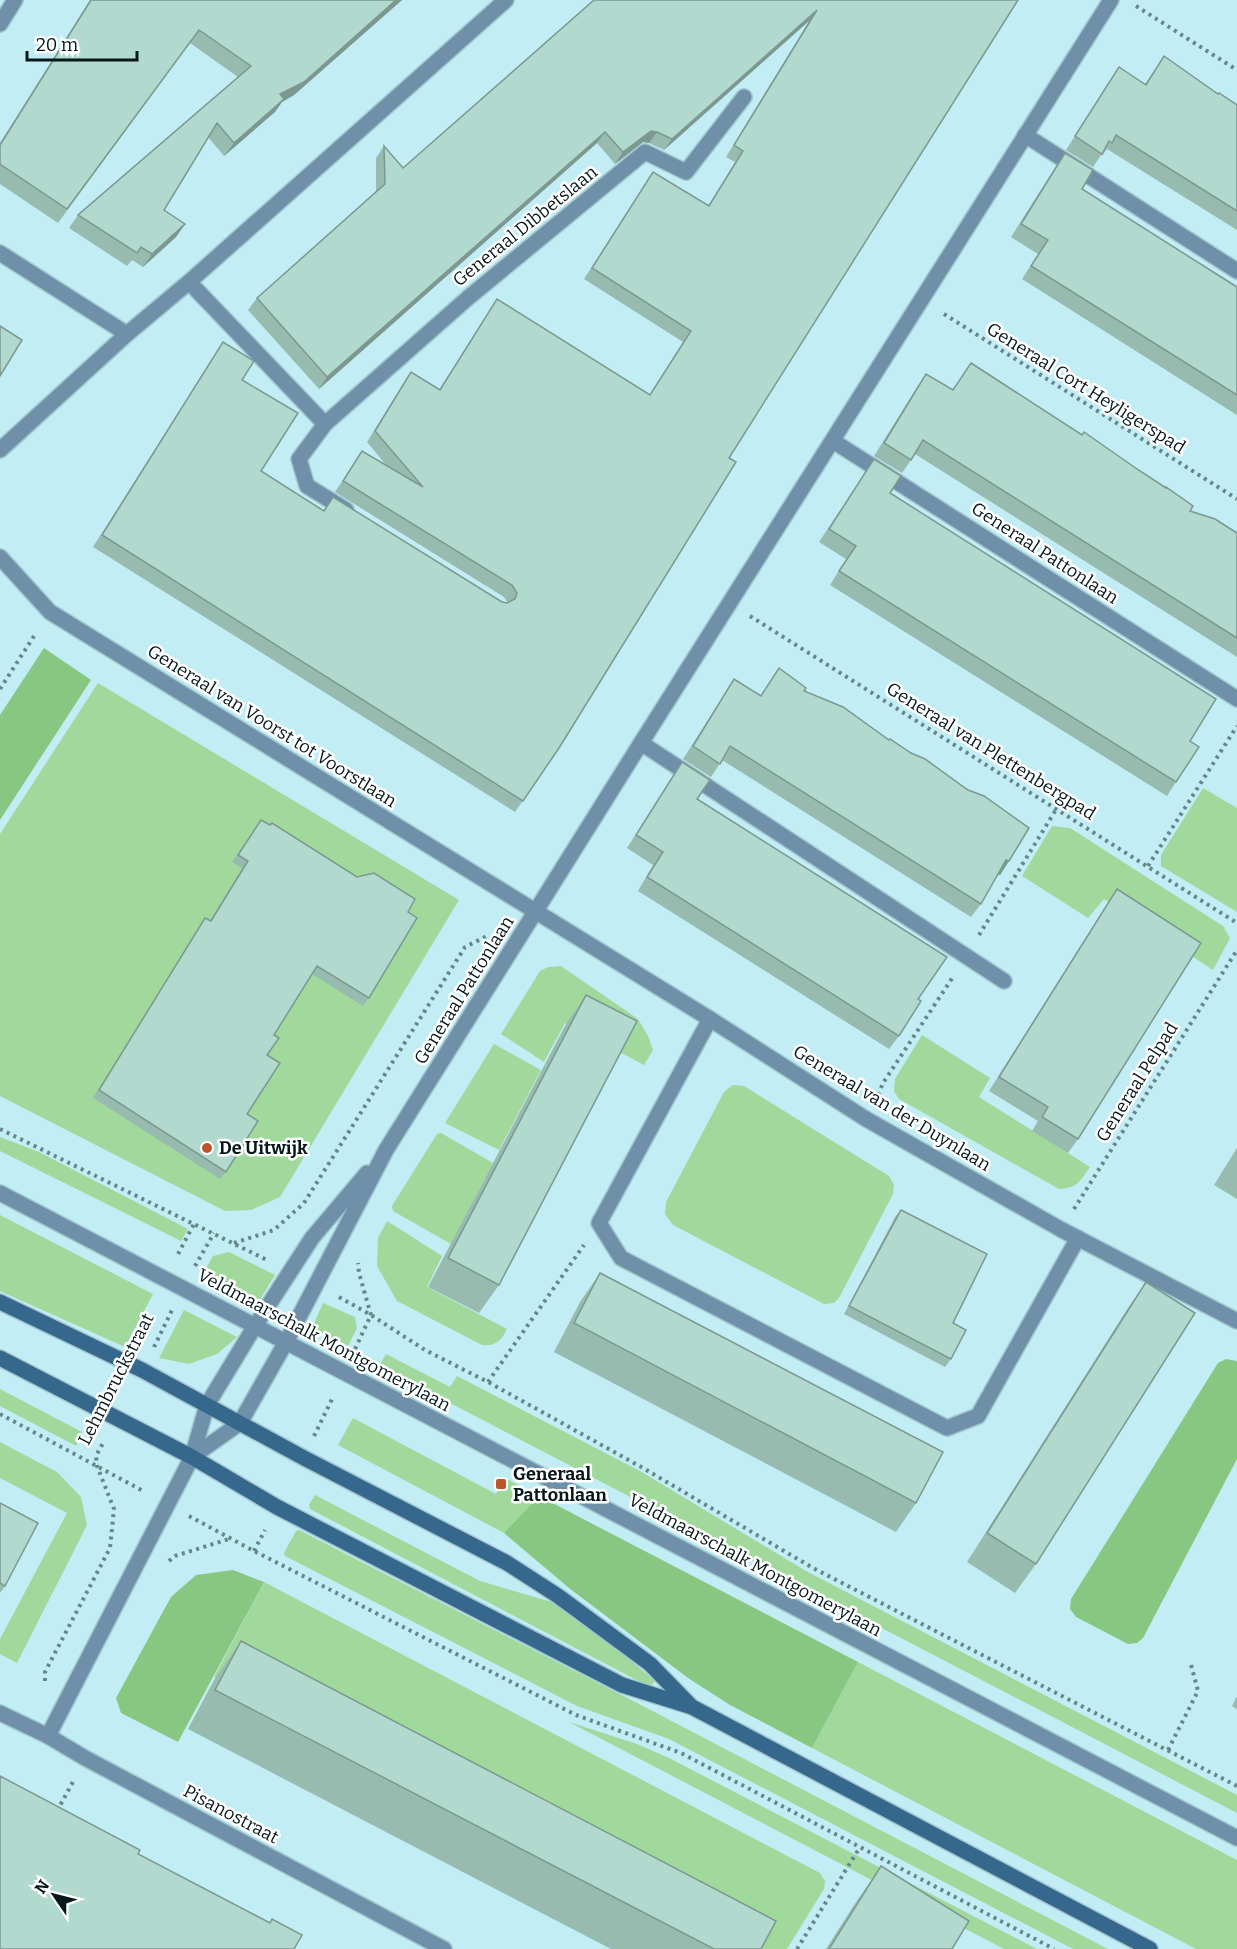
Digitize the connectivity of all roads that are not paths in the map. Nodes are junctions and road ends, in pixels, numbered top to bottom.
1 (15, 0) edge
2 (506, 0) edge
3 (1111, 0) edge
4 (0, 24) edge
5 (744, 98) dead end
6 (1025, 135) junction
7 (0, 253) edge
8 (1237, 271) edge
9 (189, 282) junction
10 (127, 334) junction
11 (325, 424) junction
12 (833, 441) junction
13 (0, 450) edge
14 (357, 517) edge
15 (0, 557) edge
16 (1237, 699) edge
17 (641, 743) junction
18 (537, 912) junction
19 (1004, 981) dead end
20 (710, 1019) junction
21 (386, 1150) junction
22 (0, 1193) edge
23 (1078, 1238) junction
24 (0, 1302) edge
25 (1237, 1321) edge
26 (255, 1326) junction
27 (286, 1342) junction
28 (0, 1358) edge
29 (207, 1405) junction
30 (240, 1423) junction
31 (192, 1457) junction
32 (692, 1707) junction
33 (0, 1713) edge
34 (48, 1736) junction
35 (1237, 1838) edge
36 (444, 1949) edge
37 (1150, 1949) edge

1 - 4 street
2 - 9 street
3 - 6 street, Generaal Pattonlaan
5 - 11 street, Generaal Dibbetslaan
6 - 8 street
6 - 12 street, Generaal Pattonlaan
7 - 10 street
9 - 10 street
9 - 11 street
10 - 13 street
11 - 14 street, Generaal Dibbetslaan
12 - 16 street, Generaal Pattonlaan
12 - 17 street, Generaal Pattonlaan
15 - 18 street, Generaal van Voorst tot Voorstlaan
17 - 18 street, Generaal Pattonlaan
17 - 19 street
18 - 20 street, Generaal van der Duynlaan
18 - 21 street, Generaal Pattonlaan
20 - 23 street, Generaal van der Duynlaan
20 - 23 street
21 - 26 street, Generaal Pattonlaan
21 - 27 street, Generaal Pattonlaan
22 - 26 street, Veldmaarschalk Montgomerylaan
23 - 25 street, Generaal van der Duynlaan
24 - 29 main road
26 - 27 street, Veldmaarschalk Montgomerylaan
26 - 29 street, Generaal Pattonlaan
27 - 30 street, Generaal Pattonlaan
27 - 35 street, Veldmaarschalk Montgomerylaan
28 - 31 main road
29 - 30 main road
29 - 31 street, Generaal Pattonlaan
30 - 31 street, Generaal Pattonlaan
30 - 32 main road
31 - 32 main road
31 - 34 street
32 - 37 main road
33 - 34 street, Pisanostraat
34 - 36 street, Pisanostraat

